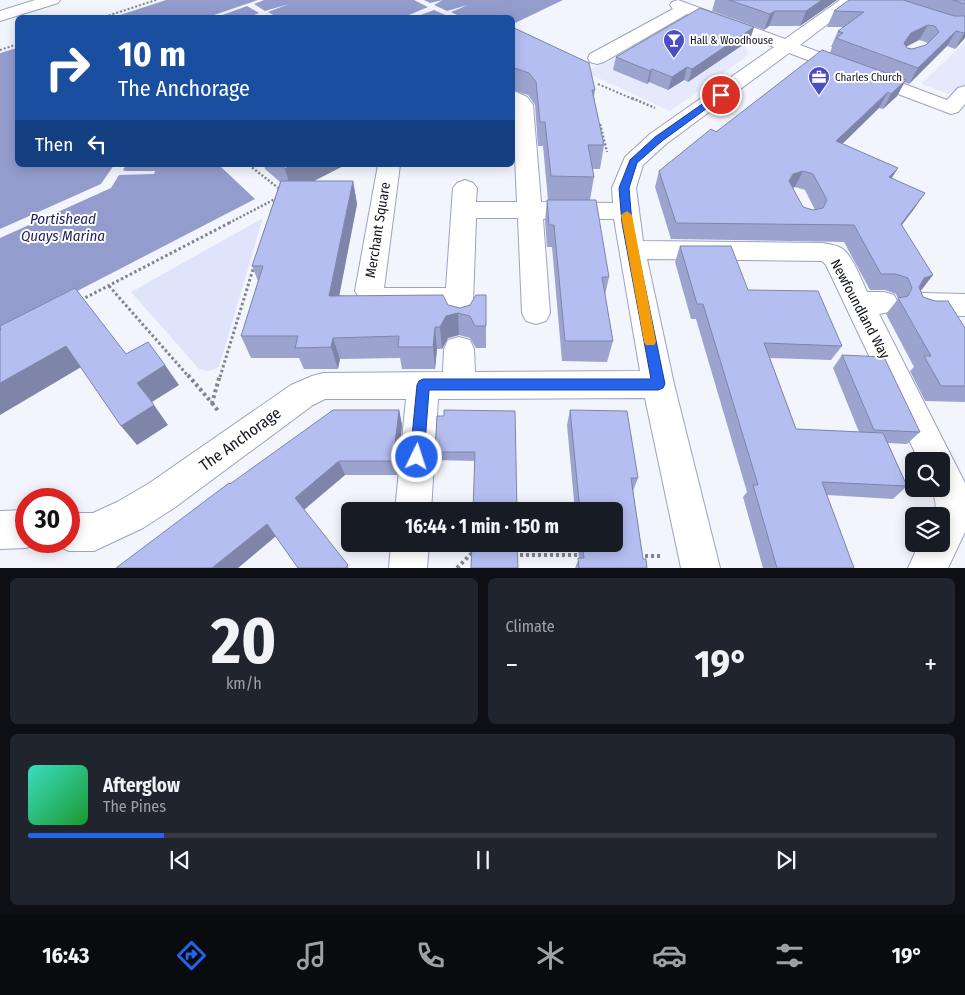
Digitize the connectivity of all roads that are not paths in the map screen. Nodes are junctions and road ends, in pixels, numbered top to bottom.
1 (52, 0) edge
2 (851, 0) edge
3 (0, 16) edge
4 (787, 46) junction
5 (597, 58) dead end
6 (965, 92) edge
7 (515, 98) edge
8 (389, 167) edge
9 (625, 199) junction
10 (529, 210) junction
11 (632, 250) junction
12 (922, 304) edge
13 (965, 305) edge
14 (536, 313) dead end
15 (459, 348) dead end
16 (459, 384) junction
17 (658, 384) junction
18 (423, 385) junction
19 (933, 452) edge
20 (953, 488) edge
21 (414, 502) edge
22 (950, 523) edge
23 (15, 529) edge
24 (0, 530) edge
25 (80, 532) edge
26 (409, 552) edge
27 (935, 552) edge
28 (700, 562) edge
29 (408, 568) edge
30 (927, 568) edge

1 - 3 street
2 - 4 street
4 - 5 street
4 - 6 street
4 - 9 street
7 - 10 street
8 - 10 street, Merchant Square
9 - 10 street, Merchant Square
9 - 11 street
10 - 14 street
11 - 17 street
11 - 19 street, Newfoundland Way
12 - 13 street
15 - 16 street
16 - 17 street, The Anchorage
16 - 18 street, The Anchorage
17 - 28 street
18 - 21 street
18 - 25 street, The Anchorage
20 - 22 street
23 - 24 street
26 - 29 street
27 - 30 street

